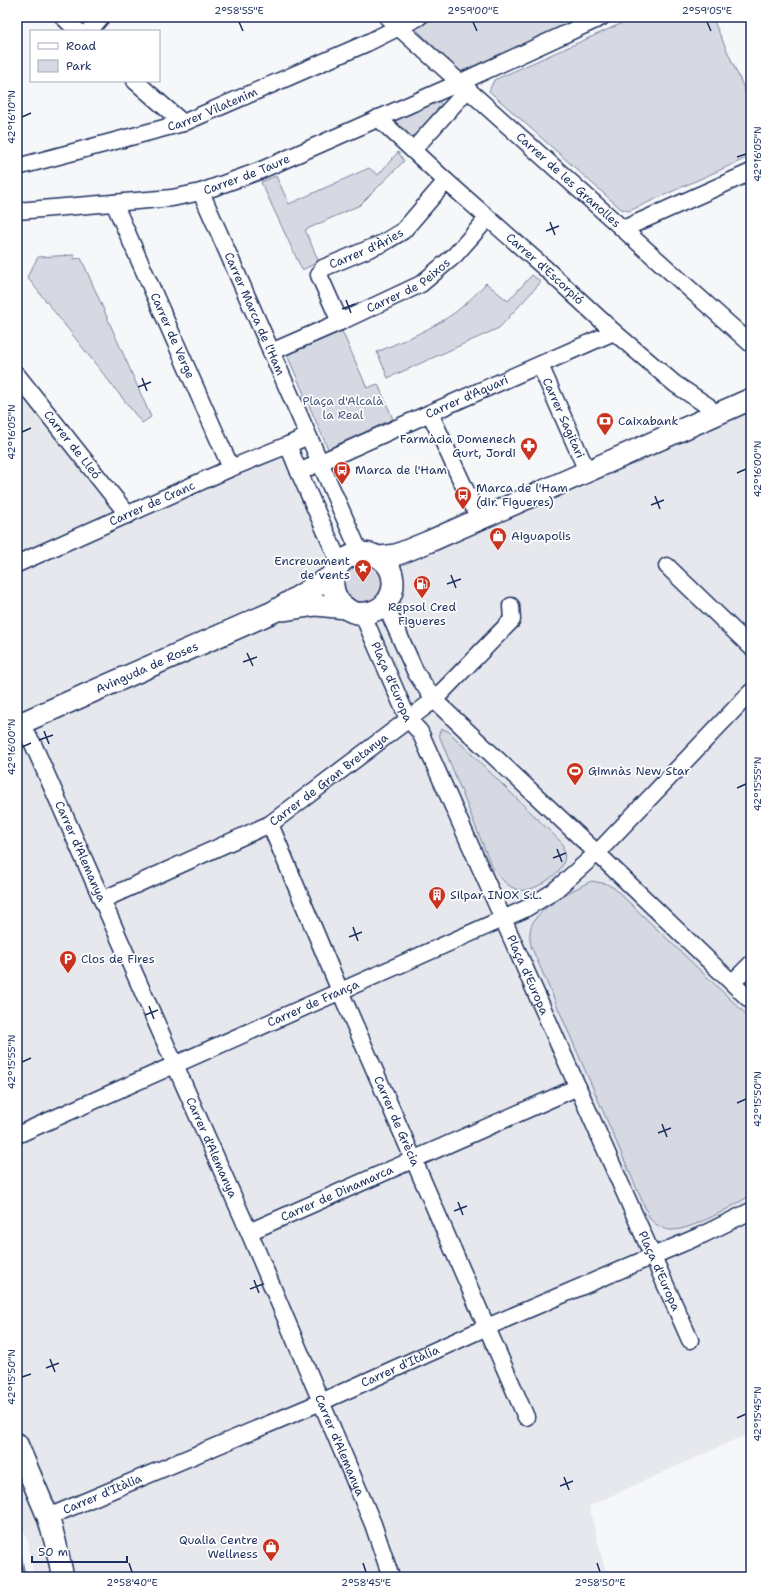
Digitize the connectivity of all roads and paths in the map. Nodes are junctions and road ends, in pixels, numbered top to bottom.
1 (63, 17) edge
2 (101, 17) edge
3 (419, 17) edge
4 (602, 17) edge
5 (392, 22) edge
6 (77, 30) edge
7 (89, 30) edge
8 (136, 82) edge
9 (464, 86) junction
10 (378, 118) junction
11 (183, 123) junction
12 (413, 150) junction
13 (20, 162) edge
14 (751, 172) edge
15 (446, 181) junction
16 (201, 192) junction
17 (114, 204) junction
18 (17, 211) edge
19 (487, 219) junction
20 (623, 229) junction
21 (340, 322) junction
22 (614, 332) junction
23 (751, 344) edge
24 (271, 352) junction
25 (540, 365) junction
26 (17, 375) edge
27 (751, 399) edge
28 (430, 413) junction
29 (715, 416) junction
30 (308, 436) junction
31 (288, 445) junction
32 (320, 462) junction
33 (231, 468) junction
34 (587, 471) junction
35 (299, 472) junction
36 (128, 514) junction
37 (479, 519) junction
38 (428, 542) junction
39 (360, 553) junction
40 (381, 557) junction
41 (17, 564) edge
42 (667, 566) dead end
43 (336, 570) junction
44 (393, 578) junction
45 (385, 604) junction
46 (511, 606) dead end
47 (354, 611) junction
48 (273, 612) junction
49 (751, 647) edge
50 (751, 692) edge
51 (434, 700) junction
52 (408, 720) junction
53 (18, 723) edge
54 (270, 824) junction
55 (598, 853) junction
56 (102, 900) junction
57 (503, 920) junction
58 (751, 964) edge
59 (733, 982) junction
60 (340, 991) junction
61 (751, 1000) edge
62 (174, 1065) junction
63 (578, 1087) junction
64 (17, 1135) edge
65 (414, 1159) junction
66 (751, 1211) edge
67 (249, 1232) junction
68 (652, 1255) junction
69 (487, 1327) junction
70 (690, 1340) dead end
71 (321, 1402) junction
72 (526, 1417) dead end
73 (17, 1444) edge
74 (48, 1517) junction
75 (63, 1577) edge
76 (391, 1577) edge

1 - 6 street
2 - 7 street
3 - 5 street, Carrer Vilatenim
4 - 9 street, Carrer de Taure
5 - 9 street, Carrer de les Granolles
5 - 11 street, Carrer Vilatenim
8 - 11 street
9 - 10 street, Carrer de Taure
9 - 12 street
9 - 20 street, Carrer de les Granolles
10 - 12 street, Carrer d'Escorpió
10 - 16 street, Carrer de Taure
11 - 13 street, Carrer Vilatenim
12 - 15 street, Carrer d'Escorpió
14 - 20 street
15 - 19 street, Carrer d'Escorpió
15 - 21 street, Carrer d'Àries
16 - 17 street, Carrer de Taure
16 - 24 street, Carrer Marca de l'Ham
17 - 18 street, Carrer de Taure
17 - 33 street, Carrer de Verge
19 - 21 street, Carrer de Peixos
19 - 22 street, Carrer d'Escorpió
20 - 23 street, Carrer de les Granolles
21 - 24 street, Carrer de Peixos
22 - 25 street, Carrer d'Aquari
22 - 29 street, Carrer d'Escorpió
24 - 30 street, Carrer Marca de l'Ham
25 - 28 street, Carrer d'Aquari
25 - 34 street, Carrer Sagitari
26 - 36 street, Carrer de Lleó
27 - 29 main road
28 - 32 street, Carrer d'Aquari
28 - 37 street
29 - 34 main road
30 - 31 street
30 - 32 street, Carrer Marca de l'Ham
31 - 33 street, Carrer de Cranc
31 - 35 street
32 - 35 street
32 - 39 street, Carrer Marca de l'Ham
33 - 36 street, Carrer de Cranc
34 - 37 main road
35 - 43 street
36 - 41 street, Carrer de Cranc
37 - 38 main road
38 - 40 main road
38 - 44 main road
39 - 40 main road
39 - 43 main road
40 - 44 main road
42 - 49 street
43 - 47 main road
43 - 48 main road, Avinguda de Roses
44 - 45 main road
45 - 47 main road
45 - 51 street, Plaça d'Europa
46 - 51 street, Carrer de Gran Bretanya
47 - 48 main road, Avinguda de Roses
47 - 52 street, Plaça d'Europa
48 - 53 main road, Avinguda de Roses
50 - 55 street, Carrer de França
51 - 52 street, Carrer de Gran Bretanya
51 - 55 street, Plaça d'Europa
52 - 54 street, Carrer de Gran Bretanya
52 - 57 street, Plaça d'Europa
53 - 56 street, Carrer d'Alemanya
54 - 56 street, Carrer de Gran Bretanya
54 - 60 street, Carrer de Grècia
55 - 57 street, Carrer de França
55 - 59 street, Plaça d'Europa
56 - 62 street, Carrer d'Alemanya
57 - 60 street, Carrer de França
57 - 63 street, Plaça d'Europa
58 - 59 street
59 - 61 street, Plaça d'Europa
60 - 62 street, Carrer de França
60 - 65 street, Carrer de Grècia
62 - 64 street, Carrer de França
62 - 67 street, Carrer d'Alemanya
63 - 65 street, Carrer de Dinamarca
63 - 68 street, Plaça d'Europa
65 - 67 street, Carrer de Dinamarca
65 - 69 street, Carrer de Grècia
66 - 68 street, Carrer d'Itàlia
67 - 71 street, Carrer d'Alemanya
68 - 69 street, Carrer d'Itàlia
68 - 70 street, Plaça d'Europa
69 - 71 street, Carrer d'Itàlia
69 - 72 street, Carrer de Grècia
71 - 74 street, Carrer d'Itàlia
71 - 76 street, Carrer d'Alemanya
73 - 74 main road
74 - 75 main road

